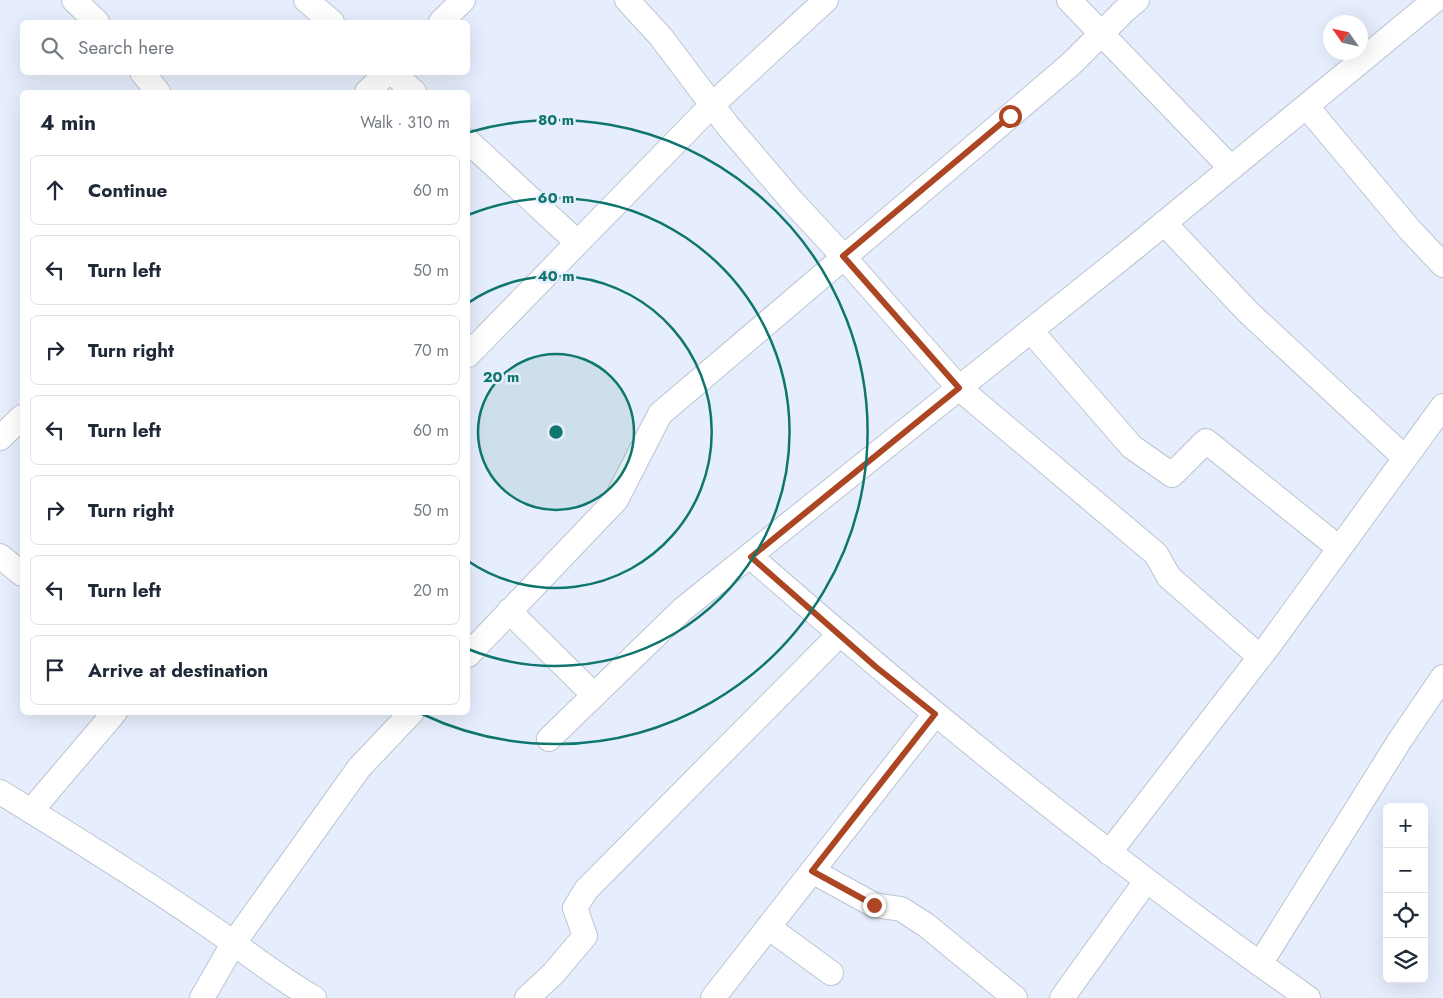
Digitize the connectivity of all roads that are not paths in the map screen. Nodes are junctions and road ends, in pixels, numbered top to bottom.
1 (74, 0) edge
2 (306, 0) edge
3 (464, 0) edge
4 (627, 0) edge
5 (826, 0) edge
6 (1069, 0) edge
7 (1137, 0) edge
8 (1435, 0) edge
9 (95, 20) edge
10 (330, 20) edge
11 (443, 20) edge
12 (1102, 32) junction
13 (144, 75) edge
14 (385, 75) edge
15 (395, 75) edge
16 (156, 90) edge
17 (369, 90) edge
18 (412, 90) edge
19 (712, 105) junction
20 (1307, 107) junction
21 (470, 144) edge
22 (1231, 168) junction
23 (1164, 223) junction
24 (577, 242) junction
25 (843, 256) junction
26 (1443, 266) edge
27 (1031, 331) junction
28 (470, 352) edge
29 (959, 388) junction
30 (1443, 406) edge
31 (20, 420) edge
32 (0, 438) edge
33 (1405, 458) junction
34 (1339, 548) junction
35 (0, 556) edge
36 (751, 557) junction
37 (20, 572) edge
38 (509, 611) junction
39 (839, 635) junction
40 (470, 653) edge
41 (1260, 657) junction
42 (1443, 677) edge
43 (594, 695) junction
44 (935, 714) junction
45 (112, 715) edge
46 (409, 715) edge
47 (549, 739) dead end
48 (0, 792) edge
49 (31, 811) junction
50 (1109, 853) junction
51 (812, 871) junction
52 (1146, 881) junction
53 (768, 926) junction
54 (233, 944) junction
55 (1260, 964) junction
56 (831, 973) dead end
57 (202, 998) edge
58 (314, 998) edge
59 (527, 998) edge
60 (713, 998) edge
61 (1015, 998) edge
62 (1062, 998) edge
63 (1308, 998) edge

1 - 9 street
2 - 10 street
3 - 11 street
4 - 19 street
5 - 19 street
6 - 12 street
7 - 12 street
8 - 20 street
12 - 22 street
12 - 25 street
13 - 16 street
14 - 17 street
15 - 18 street
19 - 24 street
19 - 25 street
20 - 22 street
20 - 26 street
21 - 24 street
22 - 23 street
23 - 27 street
23 - 33 street
24 - 28 street
25 - 29 street
25 - 38 street
27 - 29 street
27 - 34 street
29 - 36 street
29 - 41 street
30 - 33 street
31 - 32 street
33 - 34 street
34 - 41 street
35 - 37 street
36 - 39 street
36 - 43 street
38 - 40 street
38 - 43 street
39 - 44 street
39 - 59 street
41 - 50 street
42 - 55 street
43 - 47 street
44 - 50 street
44 - 51 street
45 - 49 street
46 - 54 street
48 - 49 street
49 - 54 street
50 - 52 street
51 - 53 street
51 - 61 street
52 - 55 street
52 - 62 street
53 - 56 street
53 - 60 street
54 - 57 street
54 - 58 street
55 - 63 street

